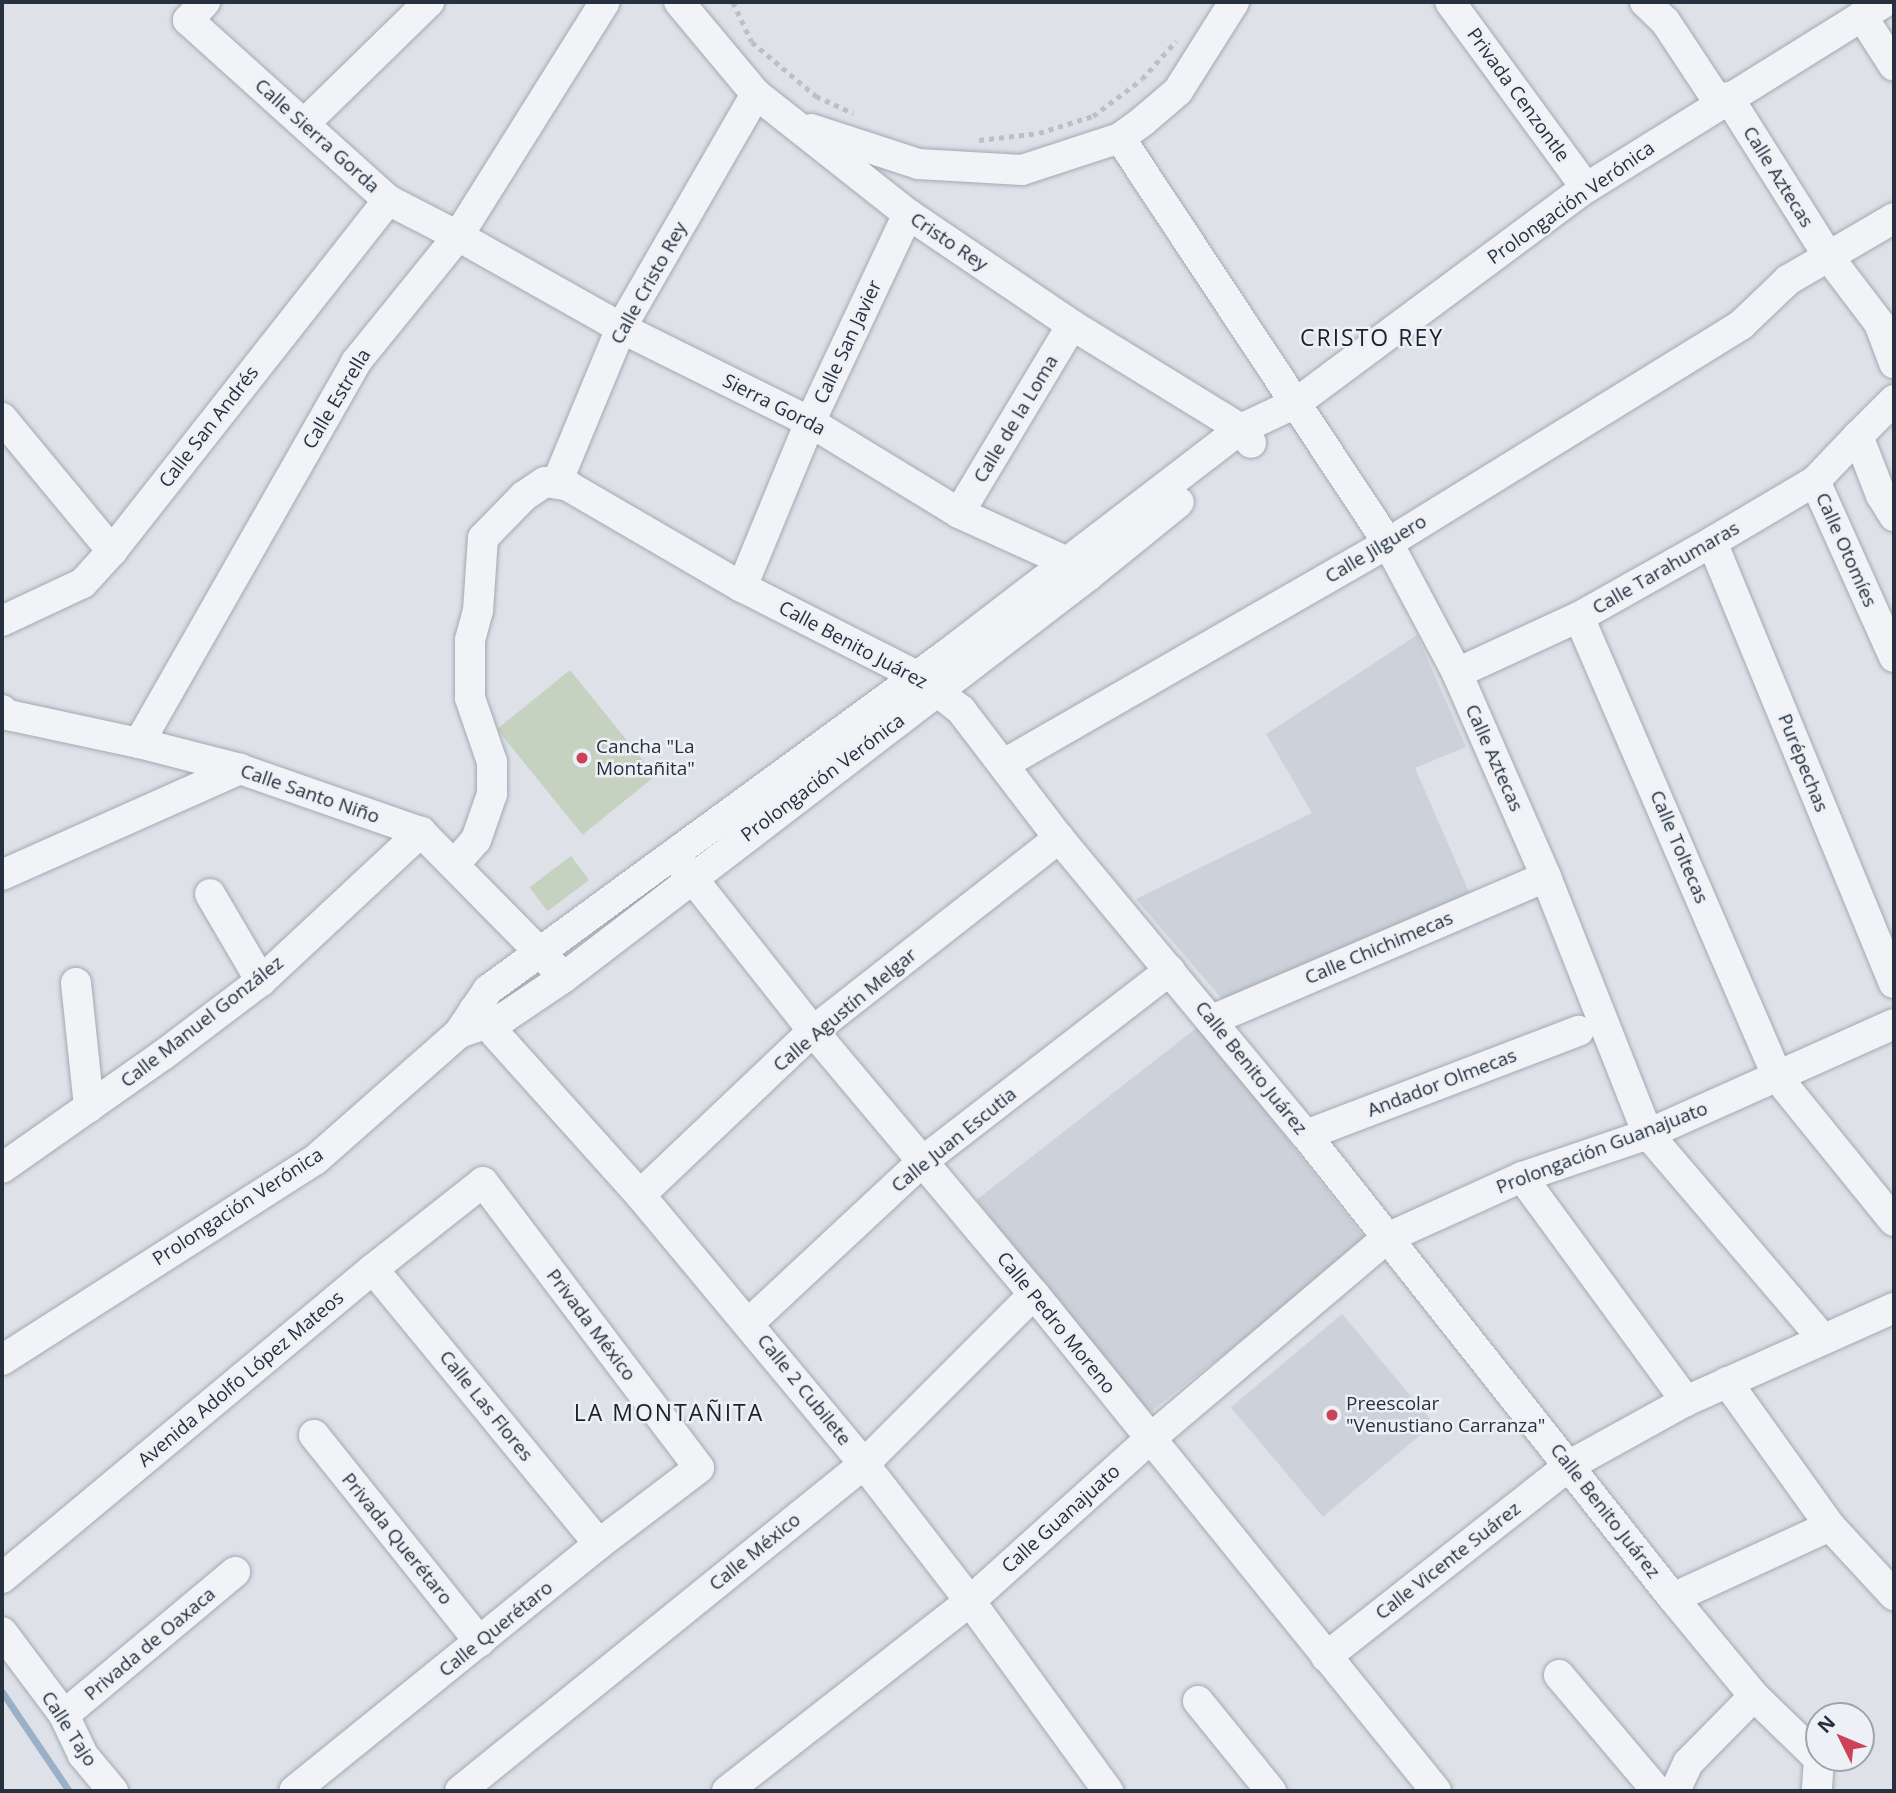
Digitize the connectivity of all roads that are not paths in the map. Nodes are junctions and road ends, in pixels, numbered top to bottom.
1 (429, 2) edge
2 (605, 2) edge
3 (679, 2) edge
4 (1234, 2) edge
5 (1450, 2) edge
6 (1646, 2) edge
7 (1873, 9) edge
8 (196, 11) edge
9 (1894, 66) edge
10 (756, 94) junction
11 (1724, 100) junction
12 (304, 124) junction
13 (794, 125) junction
14 (1120, 138) junction
15 (1586, 188) junction
16 (388, 200) junction
17 (908, 214) junction
18 (1894, 218) edge
19 (458, 236) junction
20 (1828, 256) junction
21 (1072, 325) junction
22 (621, 328) junction
23 (1894, 363) edge
24 (1894, 400) edge
25 (1296, 403) junction
26 (2, 418) edge
27 (810, 422) junction
28 (1253, 430) junction
29 (1858, 436) junction
30 (1815, 481) junction
31 (563, 483) junction
32 (1890, 500) edge
33 (959, 513) junction
34 (1712, 542) junction
35 (1388, 543) junction
36 (112, 551) junction
37 (1079, 570) junction
38 (742, 587) junction
39 (1579, 617) junction
40 (2, 621) edge
41 (1894, 657) edge
42 (1457, 673) junction
43 (928, 683) junction
44 (2, 710) edge
45 (139, 743) junction
46 (1004, 764) junction
47 (240, 769) junction
48 (421, 832) junction
49 (1059, 838) junction
50 (454, 865) junction
51 (683, 867) junction
52 (2, 875) edge
53 (1546, 877) junction
54 (210, 894) dead end
55 (541, 952) junction
56 (1170, 970) junction
57 (563, 978) junction
58 (261, 982) junction
59 (76, 983) dead end
60 (1894, 983) edge
61 (1212, 1020) junction
62 (473, 1022) junction
63 (1894, 1024) edge
64 (813, 1031) junction
65 (1579, 1031) dead end
66 (1778, 1078) junction
67 (89, 1107) junction
68 (1648, 1134) junction
69 (1306, 1135) junction
70 (923, 1161) junction
71 (2, 1168) edge
72 (1522, 1177) junction
73 (483, 1181) joint
74 (640, 1195) junction
75 (1891, 1209) edge
76 (1387, 1238) junction
77 (373, 1269) junction
78 (1034, 1294) junction
79 (1893, 1311) edge
80 (749, 1322) junction
81 (1823, 1339) junction
82 (2, 1360) edge
83 (1727, 1382) junction
84 (1686, 1401) junction
85 (314, 1435) dead end
86 (1151, 1438) junction
87 (864, 1464) junction
88 (1570, 1465) junction
89 (699, 1468) joint
90 (1830, 1526) junction
91 (599, 1544) junction
92 (235, 1572) dead end
93 (2, 1578) edge
94 (1894, 1595) edge
95 (1673, 1598) junction
96 (970, 1601) junction
97 (2, 1632) edge
98 (480, 1642) junction
99 (1326, 1657) junction
100 (1559, 1675) dead end
101 (1754, 1696) junction
102 (1198, 1701) dead end
103 (64, 1715) junction
104 (113, 1791) edge
105 (294, 1791) edge
106 (460, 1791) edge
107 (727, 1791) edge
108 (1108, 1791) edge
109 (1271, 1791) edge
110 (1436, 1791) edge
111 (1657, 1791) edge
112 (1675, 1791) edge
113 (1817, 1791) edge

1 - 12 street
2 - 19 street, Calle Estrella
3 - 10 street, Cristo Rey
4 - 14 street
5 - 15 street, Privada Cenzontle
6 - 11 street, Calle Aztecas
7 - 9 street
7 - 11 street, Prolongación Verónica
8 - 12 street, Calle Sierra Gorda
10 - 13 street, Cristo Rey
10 - 22 street, Calle Cristo Rey
11 - 15 street, Prolongación Verónica
11 - 20 street, Calle Aztecas
12 - 16 street, Calle Sierra Gorda
13 - 14 street
13 - 17 street, Cristo Rey
14 - 25 street, Calle Aztecas
15 - 25 street, Prolongación Verónica
16 - 19 street, Calle Sierra Gorda
16 - 36 street, Calle San Andrés
17 - 21 street, Cristo Rey
17 - 27 street, Calle San Javier
18 - 20 street
19 - 22 street, Sierra Gorda
19 - 45 street, Calle Estrella
20 - 23 street, Calle Aztecas
20 - 35 street, Calle Jilguero
21 - 28 street, Cristo Rey
21 - 33 street, Calle de la Loma
22 - 27 street, Sierra Gorda
22 - 31 street, Calle Cristo Rey
24 - 29 street
25 - 28 street, Prolongación Verónica
25 - 35 street, Calle Aztecas
26 - 36 street
27 - 33 street, Sierra Gorda
27 - 38 street, Calle San Javier
28 - 37 street, Prolongación Verónica
29 - 30 street, Calle Tarahumaras
29 - 32 street
30 - 34 street, Calle Tarahumaras
30 - 41 street, Calle Otomíes
31 - 38 street, Calle Benito Juárez
31 - 50 street
33 - 37 street, Sierra Gorda
34 - 39 street, Calle Tarahumaras
34 - 60 street, Purépechas
35 - 42 street, Calle Aztecas
35 - 46 street, Calle Jilguero
36 - 40 street, Calle San Andrés
37 - 43 street, Prolongación Verónica
38 - 43 street, Calle Benito Juárez
39 - 42 street, Calle Tarahumaras
39 - 66 street, Calle Toltecas
42 - 53 street, Calle Aztecas
43 - 46 street, Calle Benito Juárez
43 - 51 street, Prolongación Verónica
44 - 45 street, Calle Santo Niño
45 - 47 street, Calle Santo Niño
46 - 49 street, Calle Benito Juárez
47 - 48 street, Calle Santo Niño
47 - 52 street
48 - 50 street, Calle Santo Niño
48 - 58 street, Calle Manuel González
49 - 56 street, Calle Benito Juárez
49 - 64 street, Calle Agustín Melgar
50 - 55 street, Calle Santo Niño
51 - 55 street, Prolongación Verónica
51 - 57 street, Prolongación Verónica
51 - 64 street, Calle Pedro Moreno
53 - 61 street, Calle Chichimecas
53 - 68 street, Calle Aztecas
54 - 58 street
55 - 57 street, Calle Santo Niño
55 - 62 street, Prolongación Verónica
56 - 61 street, Calle Benito Juárez
56 - 70 street, Calle Juan Escutia
57 - 62 street, Prolongación Verónica
58 - 67 street, Calle Manuel González
59 - 67 street
61 - 69 street, Calle Benito Juárez
62 - 74 street, Calle 2 Cubilete
62 - 82 street, Prolongación Verónica
63 - 66 street, Prolongación Guanajuato
64 - 70 street, Calle Pedro Moreno
64 - 74 street, Calle Agustín Melgar
65 - 69 street, Andador Olmecas
66 - 68 street, Prolongación Guanajuato
66 - 75 street, Calle Toltecas
67 - 71 street, Calle Manuel González
68 - 72 street, Prolongación Guanajuato
68 - 81 street, Calle Aztecas
69 - 76 street, Calle Benito Juárez
70 - 78 street, Calle Pedro Moreno
70 - 80 street, Calle Juan Escutia
72 - 76 street, Prolongación Guanajuato
72 - 84 street
73 - 77 street, Avenida Adolfo López Mateos
73 - 89 street, Privada México
74 - 80 street, Calle 2 Cubilete
76 - 86 street, Calle Guanajuato
76 - 88 street, Calle Benito Juárez
77 - 91 street, Calle Las Flores
77 - 93 street, Avenida Adolfo López Mateos
78 - 86 street, Calle Pedro Moreno
78 - 87 street, Calle México
79 - 81 street, Calle Vicente Suárez
80 - 87 street, Calle 2 Cubilete
81 - 83 street, Calle Vicente Suárez
83 - 84 street, Calle Vicente Suárez
83 - 90 street
84 - 88 street, Calle Vicente Suárez
85 - 98 street, Privada Querétaro
86 - 96 street, Calle Guanajuato
86 - 99 street, Calle Pedro Moreno
87 - 96 street, Calle 2 Cubilete
87 - 106 street, Calle México
88 - 95 street, Calle Benito Juárez
88 - 99 street, Calle Vicente Suárez
89 - 91 street, Calle Querétaro
90 - 94 street
90 - 95 street
91 - 98 street, Calle Querétaro
92 - 103 street, Privada de Oaxaca
95 - 101 street, Calle Benito Juárez
96 - 107 street, Calle Guanajuato
96 - 108 street, Calle 2 Cubilete
97 - 103 street, Calle Tajo
98 - 105 street, Calle Querétaro
99 - 110 street, Calle Pedro Moreno
100 - 111 street
101 - 112 street
101 - 113 street, Calle Benito Juárez
102 - 109 street
103 - 104 street, Calle Tajo

